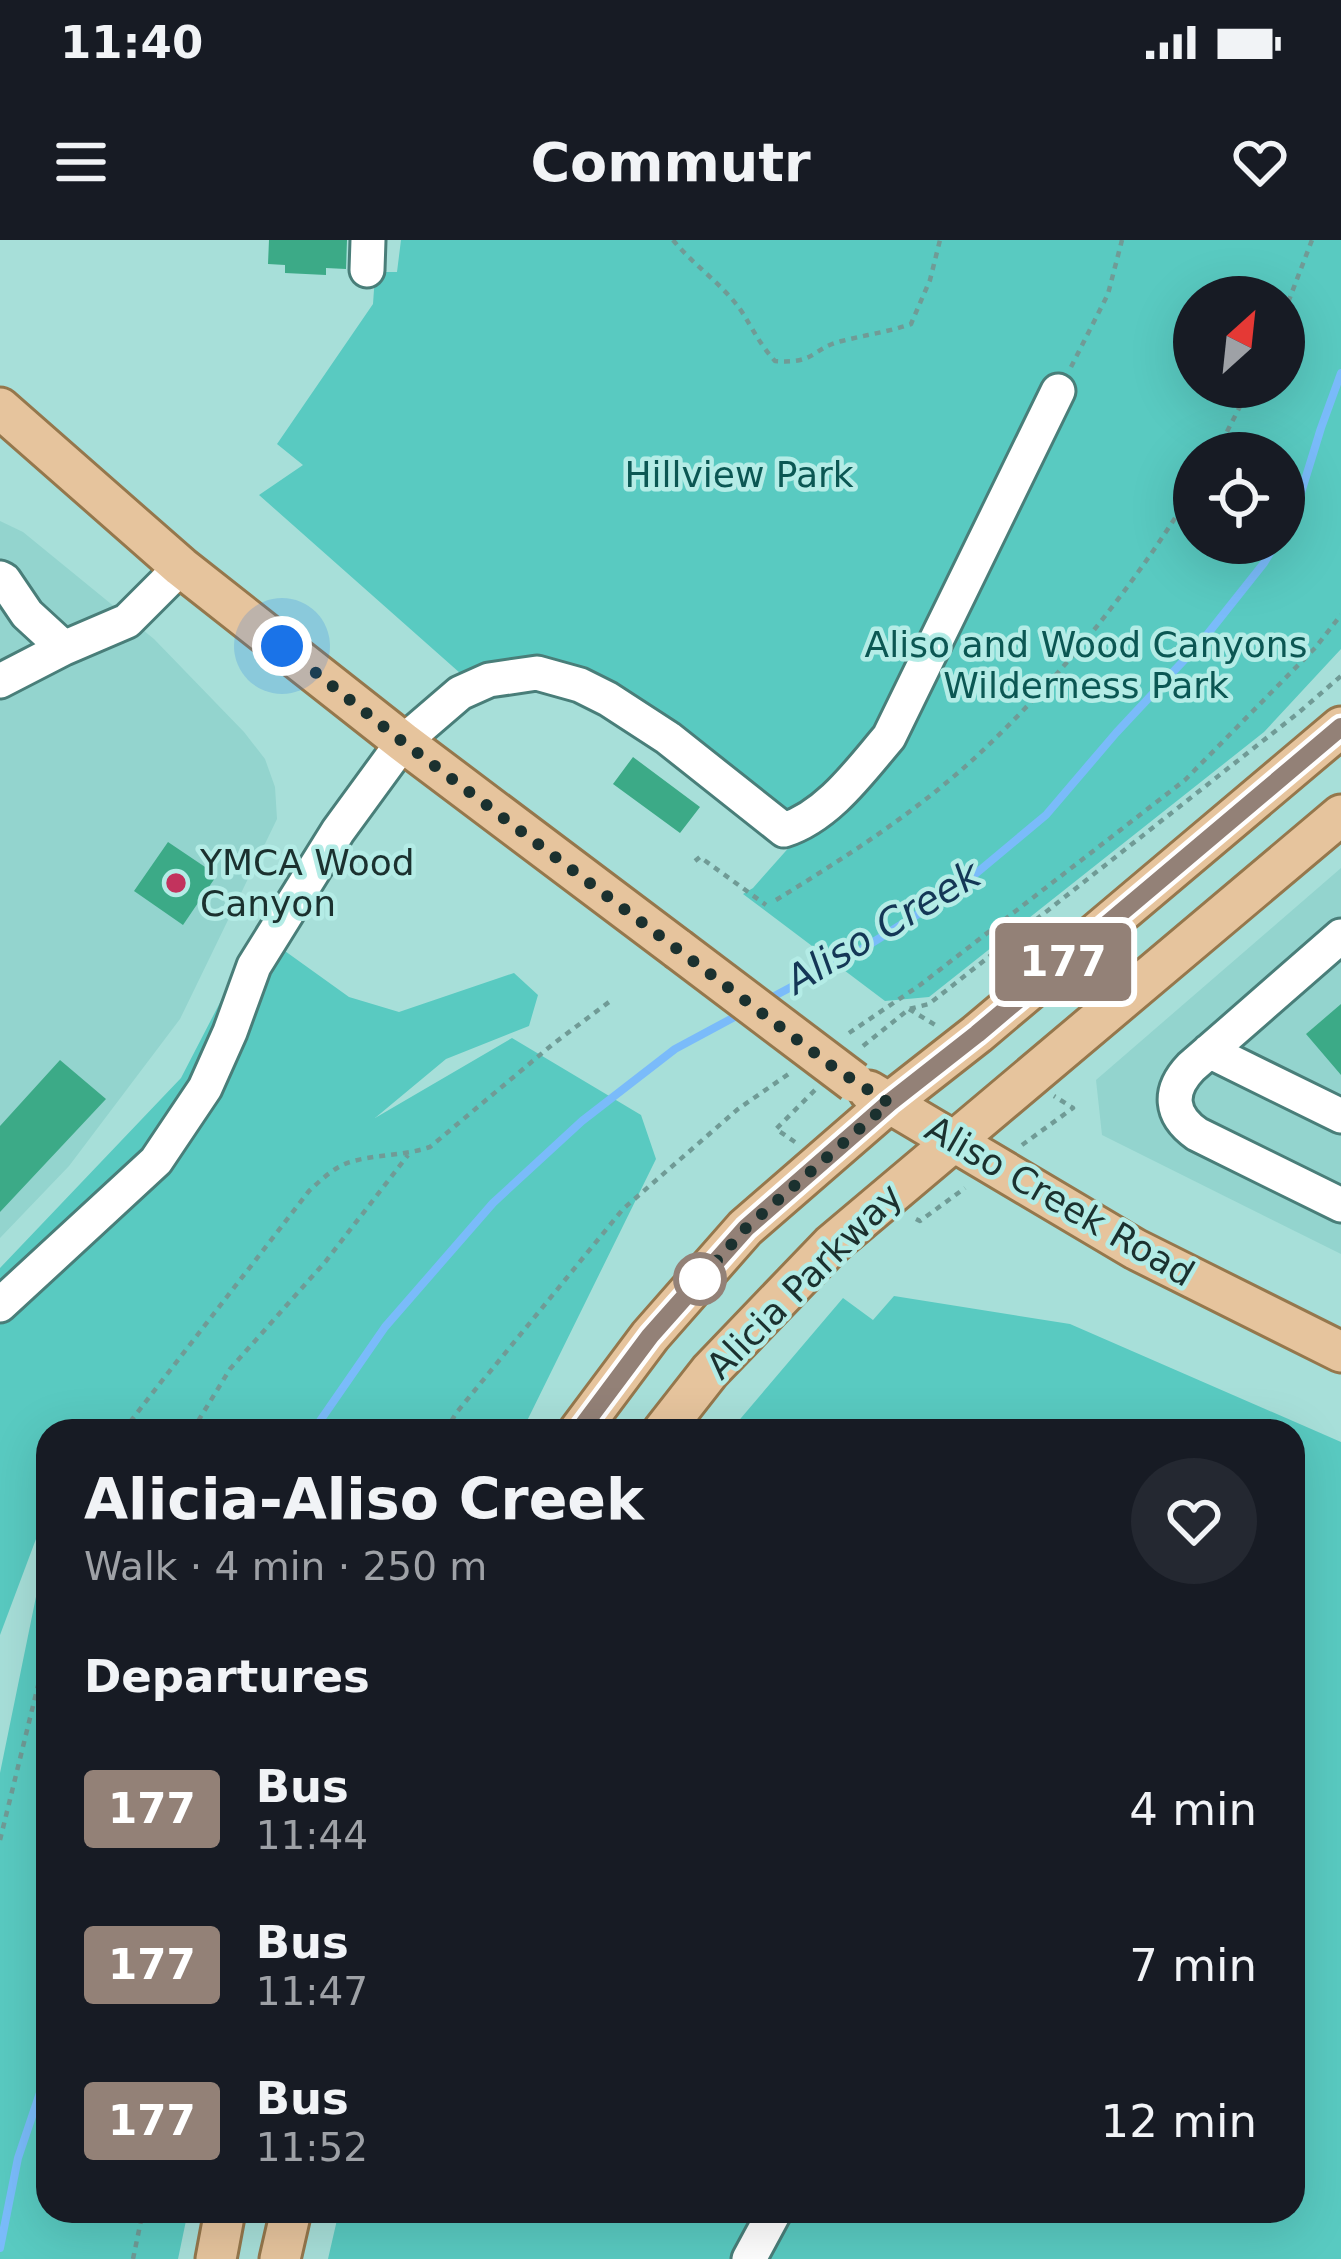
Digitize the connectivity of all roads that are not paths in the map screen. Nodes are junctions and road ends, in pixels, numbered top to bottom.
1 (1058, 391) road end
2 (0, 408) edge
3 (181, 566) junction
4 (0, 578) edge
5 (64, 648) junction
6 (0, 681) edge
7 (1341, 727) edge
8 (403, 742) junction
9 (1341, 815) edge
10 (1341, 936) edge
11 (1209, 1051) junction
12 (889, 1103) junction
13 (1341, 1116) edge
14 (952, 1141) junction
15 (1341, 1204) edge
16 (0, 1305) edge
17 (1341, 1352) edge
18 (588, 1419) edge
19 (672, 1419) edge
20 (223, 2223) edge
21 (288, 2223) edge
22 (769, 2223) edge
23 (216, 2259) edge
24 (280, 2259) edge
25 (749, 2259) edge

1 - 8 lane
2 - 3 main road, Aliso Creek Road
3 - 5 lane
3 - 8 main road, Aliso Creek Road
4 - 5 lane
5 - 6 lane
7 - 12 main road, Alicia Parkway
8 - 12 main road, Aliso Creek Road, bridge
8 - 16 lane
9 - 14 main road, Alicia Parkway
10 - 11 lane
11 - 13 lane
11 - 15 lane
12 - 14 main road, Aliso Creek Road
12 - 18 main road, Alicia Parkway
14 - 17 main road, Aliso Creek Road
14 - 19 main road, Alicia Parkway
20 - 23 main road
21 - 24 main road
22 - 25 lane

